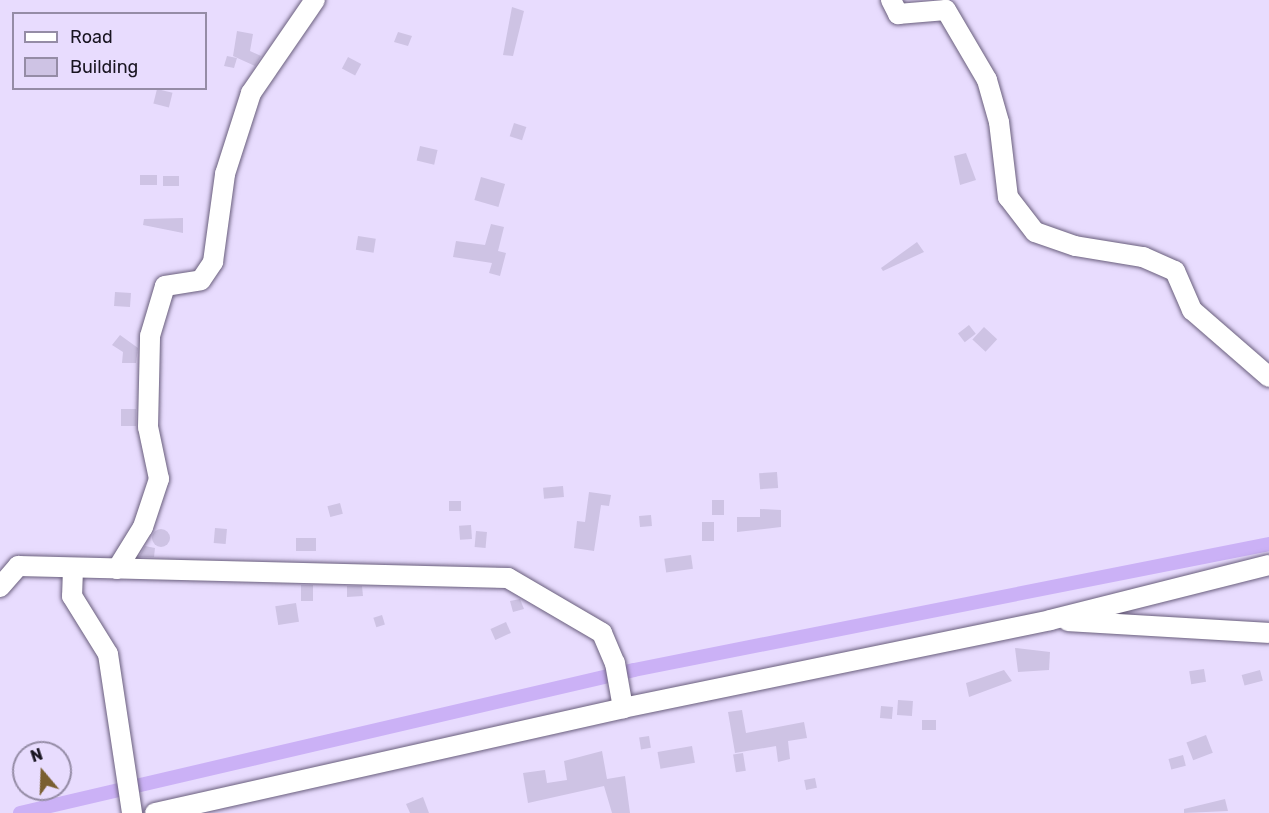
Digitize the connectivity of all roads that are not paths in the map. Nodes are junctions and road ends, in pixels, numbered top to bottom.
1 (315, 0) edge
2 (891, 0) edge
3 (1269, 377) edge
4 (1269, 565) edge
5 (73, 569) junction
6 (117, 569) junction
7 (0, 587) edge
8 (1050, 620) junction
9 (1269, 633) edge
10 (622, 702) junction
11 (132, 813) edge
12 (155, 813) edge

1 - 6 street
2 - 3 street
4 - 8 street
5 - 6 street
5 - 7 street
5 - 11 street
6 - 10 street
8 - 9 street
8 - 10 street
10 - 12 street

